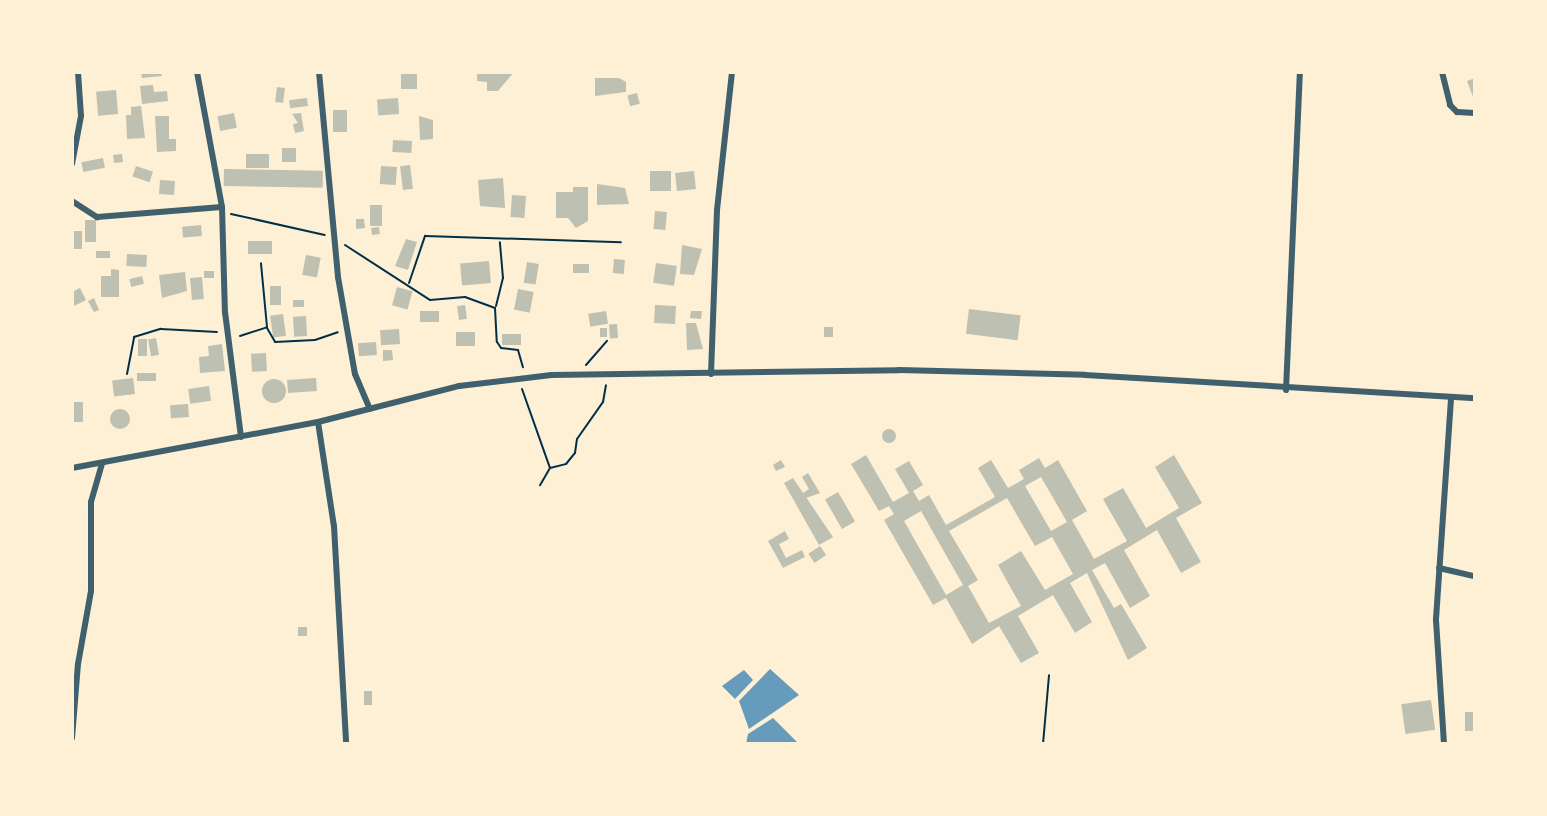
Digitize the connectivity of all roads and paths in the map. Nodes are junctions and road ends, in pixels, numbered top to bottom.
1 (78, 72) edge
2 (197, 72) edge
3 (319, 72) edge
4 (732, 72) edge
5 (1300, 72) edge
6 (1442, 72) edge
7 (1475, 113) edge
8 (72, 164) edge
9 (72, 201) edge
10 (222, 209) junction
11 (335, 239) junction
12 (499, 240) junction
13 (621, 242) dead end
14 (261, 263) dead end
15 (409, 283) junction
16 (495, 308) junction
17 (267, 327) junction
18 (347, 329) junction
19 (227, 337) junction
20 (607, 341) dead end
21 (127, 374) dead end
22 (608, 374) junction
23 (711, 374) junction
24 (577, 375) junction
25 (521, 377) junction
26 (1286, 390) junction
27 (1451, 398) junction
28 (1475, 398) edge
29 (370, 409) junction
30 (318, 422) junction
31 (241, 437) junction
32 (102, 464) junction
33 (72, 468) edge
34 (550, 468) junction
35 (540, 485) dead end
36 (1439, 568) junction
37 (1475, 576) edge
38 (1049, 675) dead end
39 (72, 738) edge
40 (346, 744) edge
41 (1043, 744) edge
42 (1444, 744) edge

1 - 8 street
2 - 10 street
3 - 11 street
4 - 23 street
5 - 26 street
6 - 7 street
9 - 10 street
10 - 11 path
10 - 19 street
11 - 15 path
11 - 18 street
12 - 13 path
12 - 15 path
12 - 16 path
14 - 17 path
15 - 16 path
16 - 25 path
17 - 18 path
17 - 19 path
18 - 29 street
19 - 21 path
19 - 31 street
20 - 24 path
22 - 23 street
22 - 24 street
22 - 34 path
23 - 26 street
24 - 25 street
25 - 29 street
25 - 34 path
26 - 27 street
27 - 28 street
27 - 36 street
29 - 30 street
30 - 31 street
30 - 40 street
31 - 32 street
32 - 33 street
32 - 39 street
34 - 35 path
36 - 37 street
36 - 42 street
38 - 41 path

